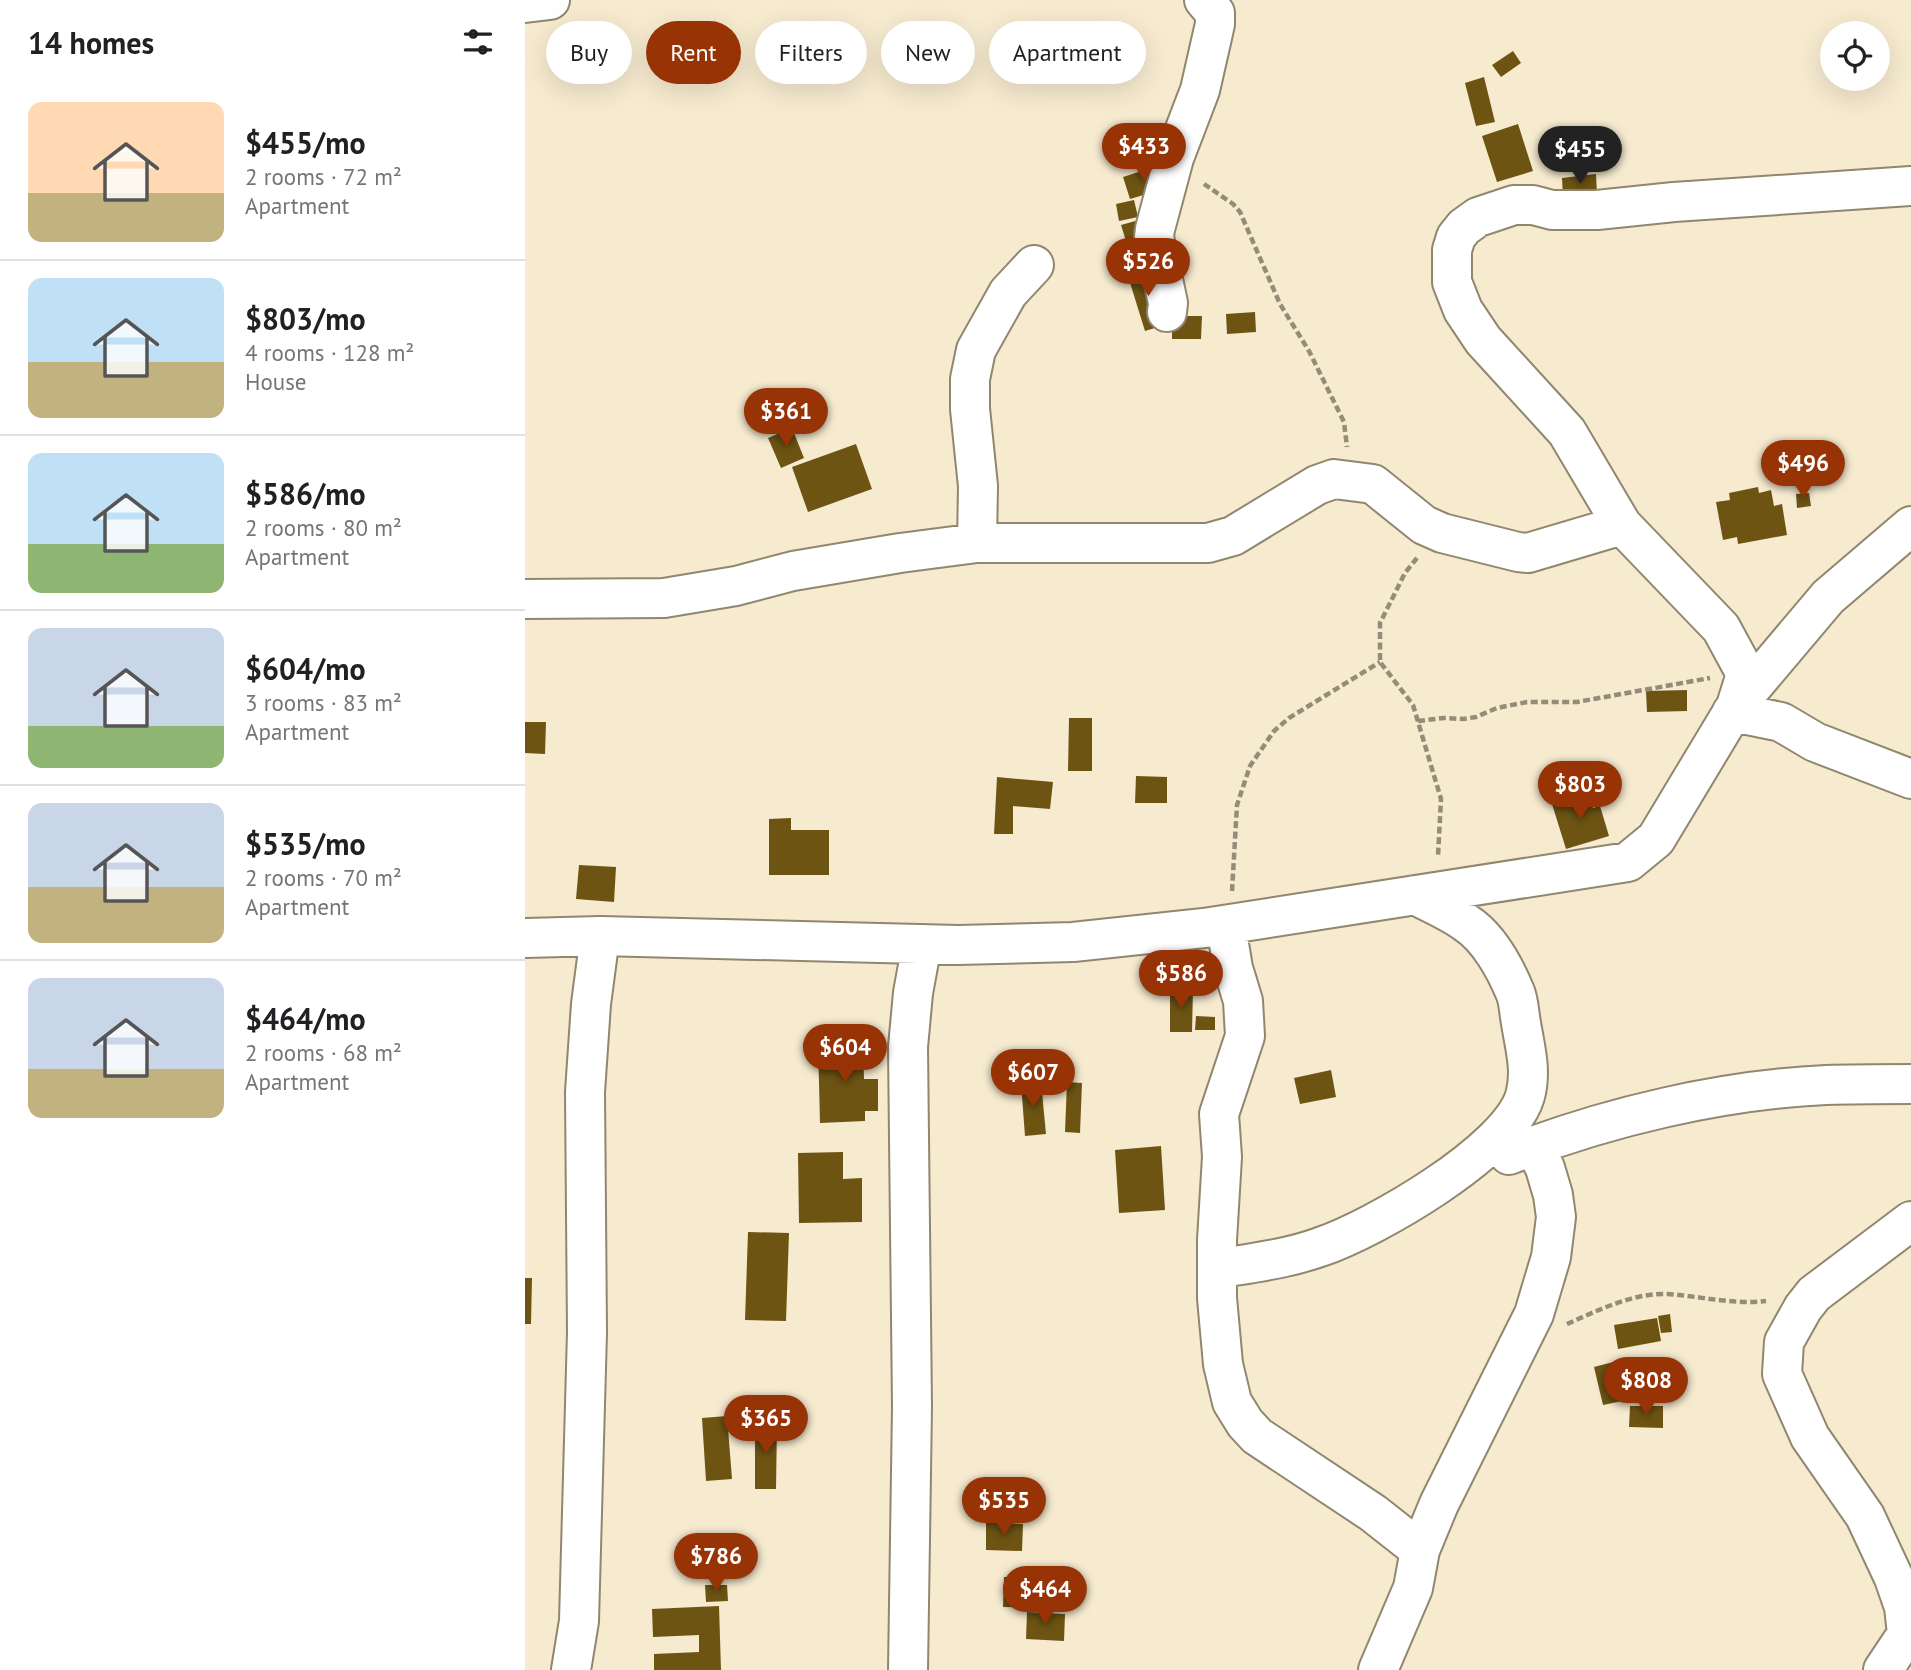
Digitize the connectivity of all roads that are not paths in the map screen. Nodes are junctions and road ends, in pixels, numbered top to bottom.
1 (550, 0) edge
2 (1204, 0) edge
3 (525, 3) edge
4 (1911, 186) edge
5 (1034, 265) dead end
6 (1167, 312) dead end
7 (1622, 525) junction
8 (1911, 526) edge
9 (977, 543) junction
10 (525, 599) edge
11 (1738, 697) junction
12 (1911, 779) edge
13 (1426, 893) junction
14 (1230, 924) junction
15 (600, 936) junction
16 (525, 938) edge
17 (922, 944) junction
18 (1911, 1084) edge
19 (1534, 1146) junction
20 (1443, 1182) junction
21 (1911, 1221) edge
22 (1217, 1269) junction
23 (1420, 1550) junction
24 (1911, 1664) edge
25 (571, 1670) edge
26 (908, 1670) edge
27 (1378, 1670) edge
28 (1883, 1670) edge
29 (1898, 1670) edge

1 - 3 street
2 - 6 street
4 - 7 street
5 - 9 street
7 - 9 street
7 - 11 street
8 - 11 street
9 - 10 street
11 - 12 street
11 - 13 street
13 - 14 street
13 - 20 street
14 - 17 street
14 - 22 street
15 - 16 street
15 - 17 street
15 - 25 street
17 - 26 street
18 - 19 street
19 - 20 street
19 - 23 street
20 - 22 street
21 - 28 street
22 - 23 street
23 - 27 street
24 - 29 street

